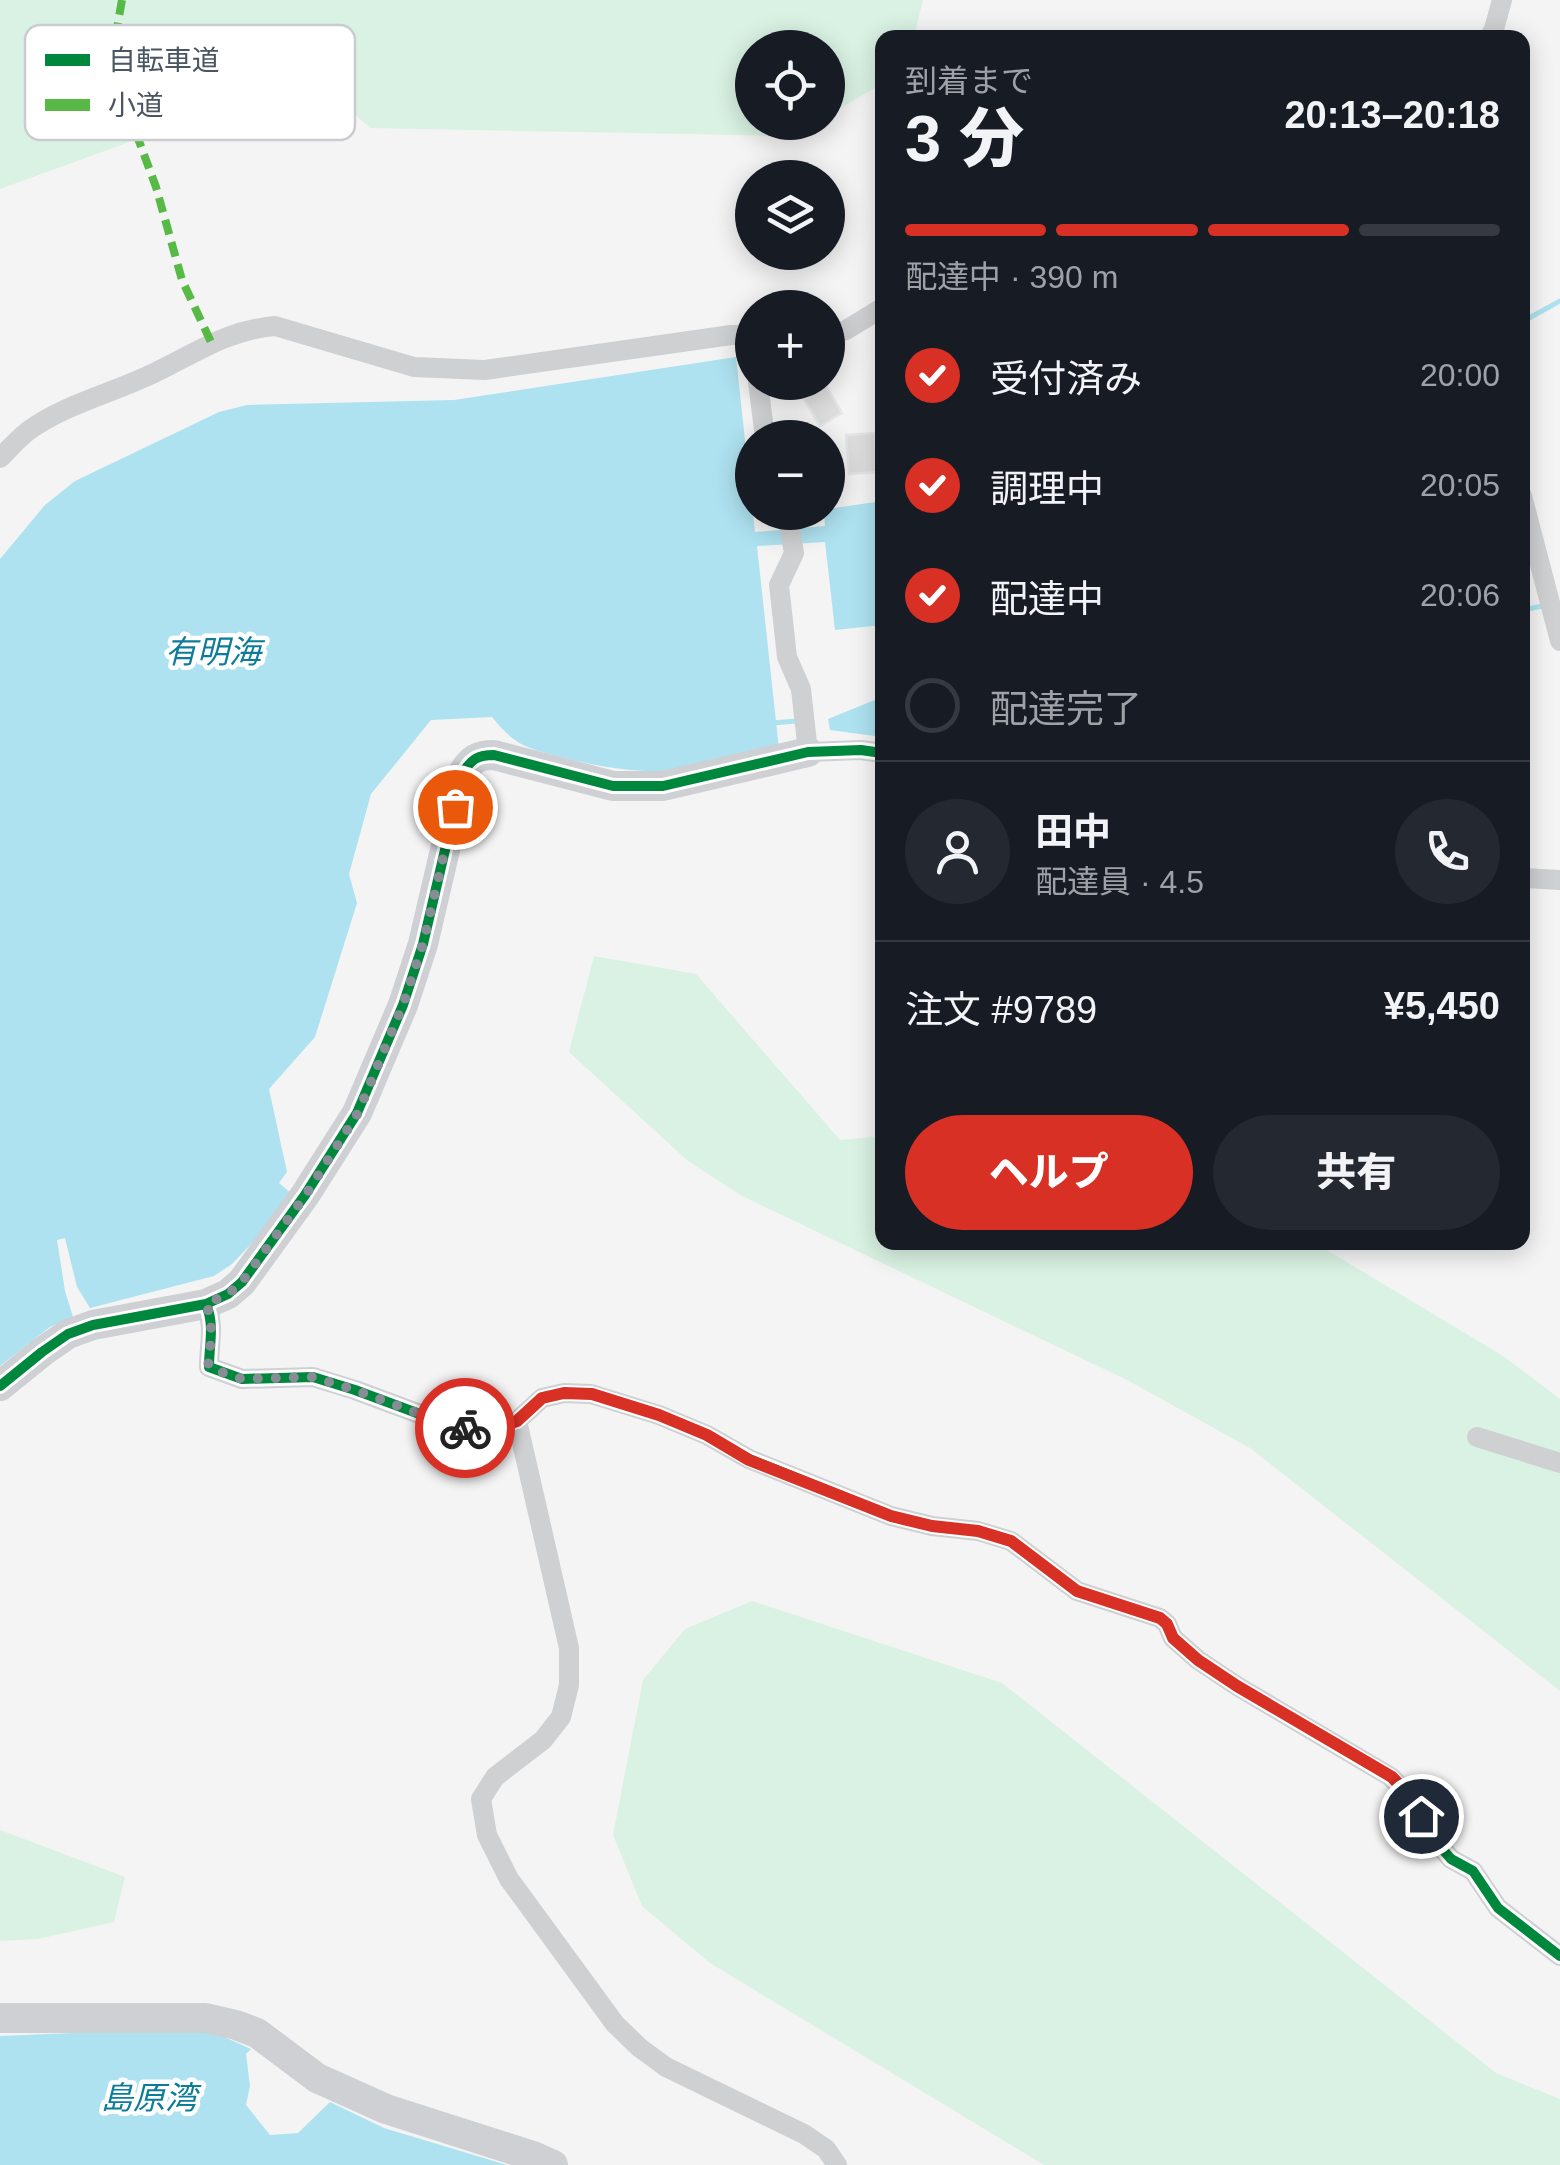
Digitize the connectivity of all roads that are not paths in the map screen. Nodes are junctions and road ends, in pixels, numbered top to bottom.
1 (1502, 0) edge
2 (1493, 30) edge
3 (875, 312) edge
4 (845, 330) edge
5 (735, 334) edge
6 (0, 458) edge
7 (1530, 527) edge
8 (790, 530) edge
9 (1560, 641) edge
10 (808, 752) junction
11 (875, 752) edge
12 (1530, 878) edge
13 (1560, 880) edge
14 (206, 1304) junction
15 (0, 1386) edge
16 (517, 1421) junction
17 (1477, 1436) dead end
18 (1560, 1464) edge
19 (1560, 1956) edge
20 (0, 2018) edge
21 (553, 2165) edge
22 (837, 2165) edge

1 - 2 street
3 - 4 street
5 - 6 street
7 - 9 street
8 - 10 street
10 - 11 street
10 - 14 street
12 - 13 street
14 - 15 street
14 - 16 street
16 - 19 street
16 - 22 street
17 - 18 street
20 - 21 street

